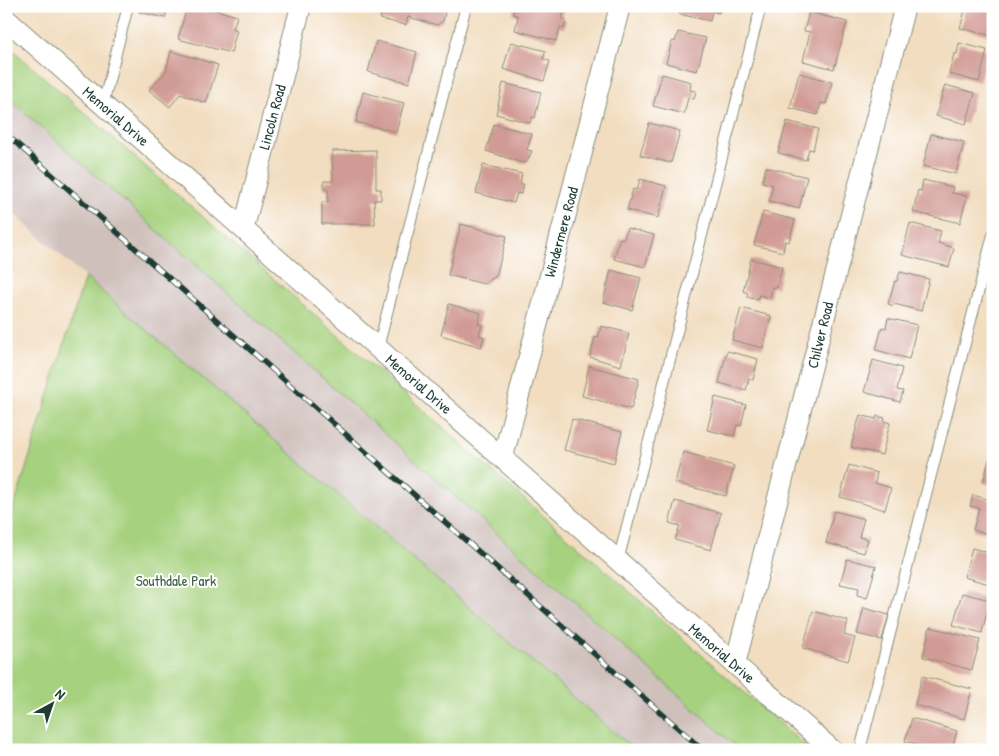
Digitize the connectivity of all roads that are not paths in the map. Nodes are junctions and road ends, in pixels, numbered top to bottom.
1 (128, 6) edge
2 (301, 6) edge
3 (466, 6) edge
4 (620, 6) edge
5 (761, 6) edge
6 (905, 6) edge
7 (6, 19) edge
8 (103, 104) junction
9 (244, 228) junction
10 (993, 235) edge
11 (378, 348) junction
12 (503, 457) junction
13 (618, 560) junction
14 (735, 664) junction
15 (832, 750) edge
16 (860, 750) edge

1 - 8 lane
2 - 9 street, Lincoln Road
3 - 11 lane
4 - 12 street, Windermere Road
5 - 13 lane
6 - 14 street, Chilver Road
7 - 8 street, Memorial Drive
8 - 9 street, Memorial Drive
9 - 11 street, Memorial Drive
10 - 16 lane
11 - 12 street, Memorial Drive
12 - 13 street, Memorial Drive
13 - 14 street, Memorial Drive
14 - 15 street, Memorial Drive

